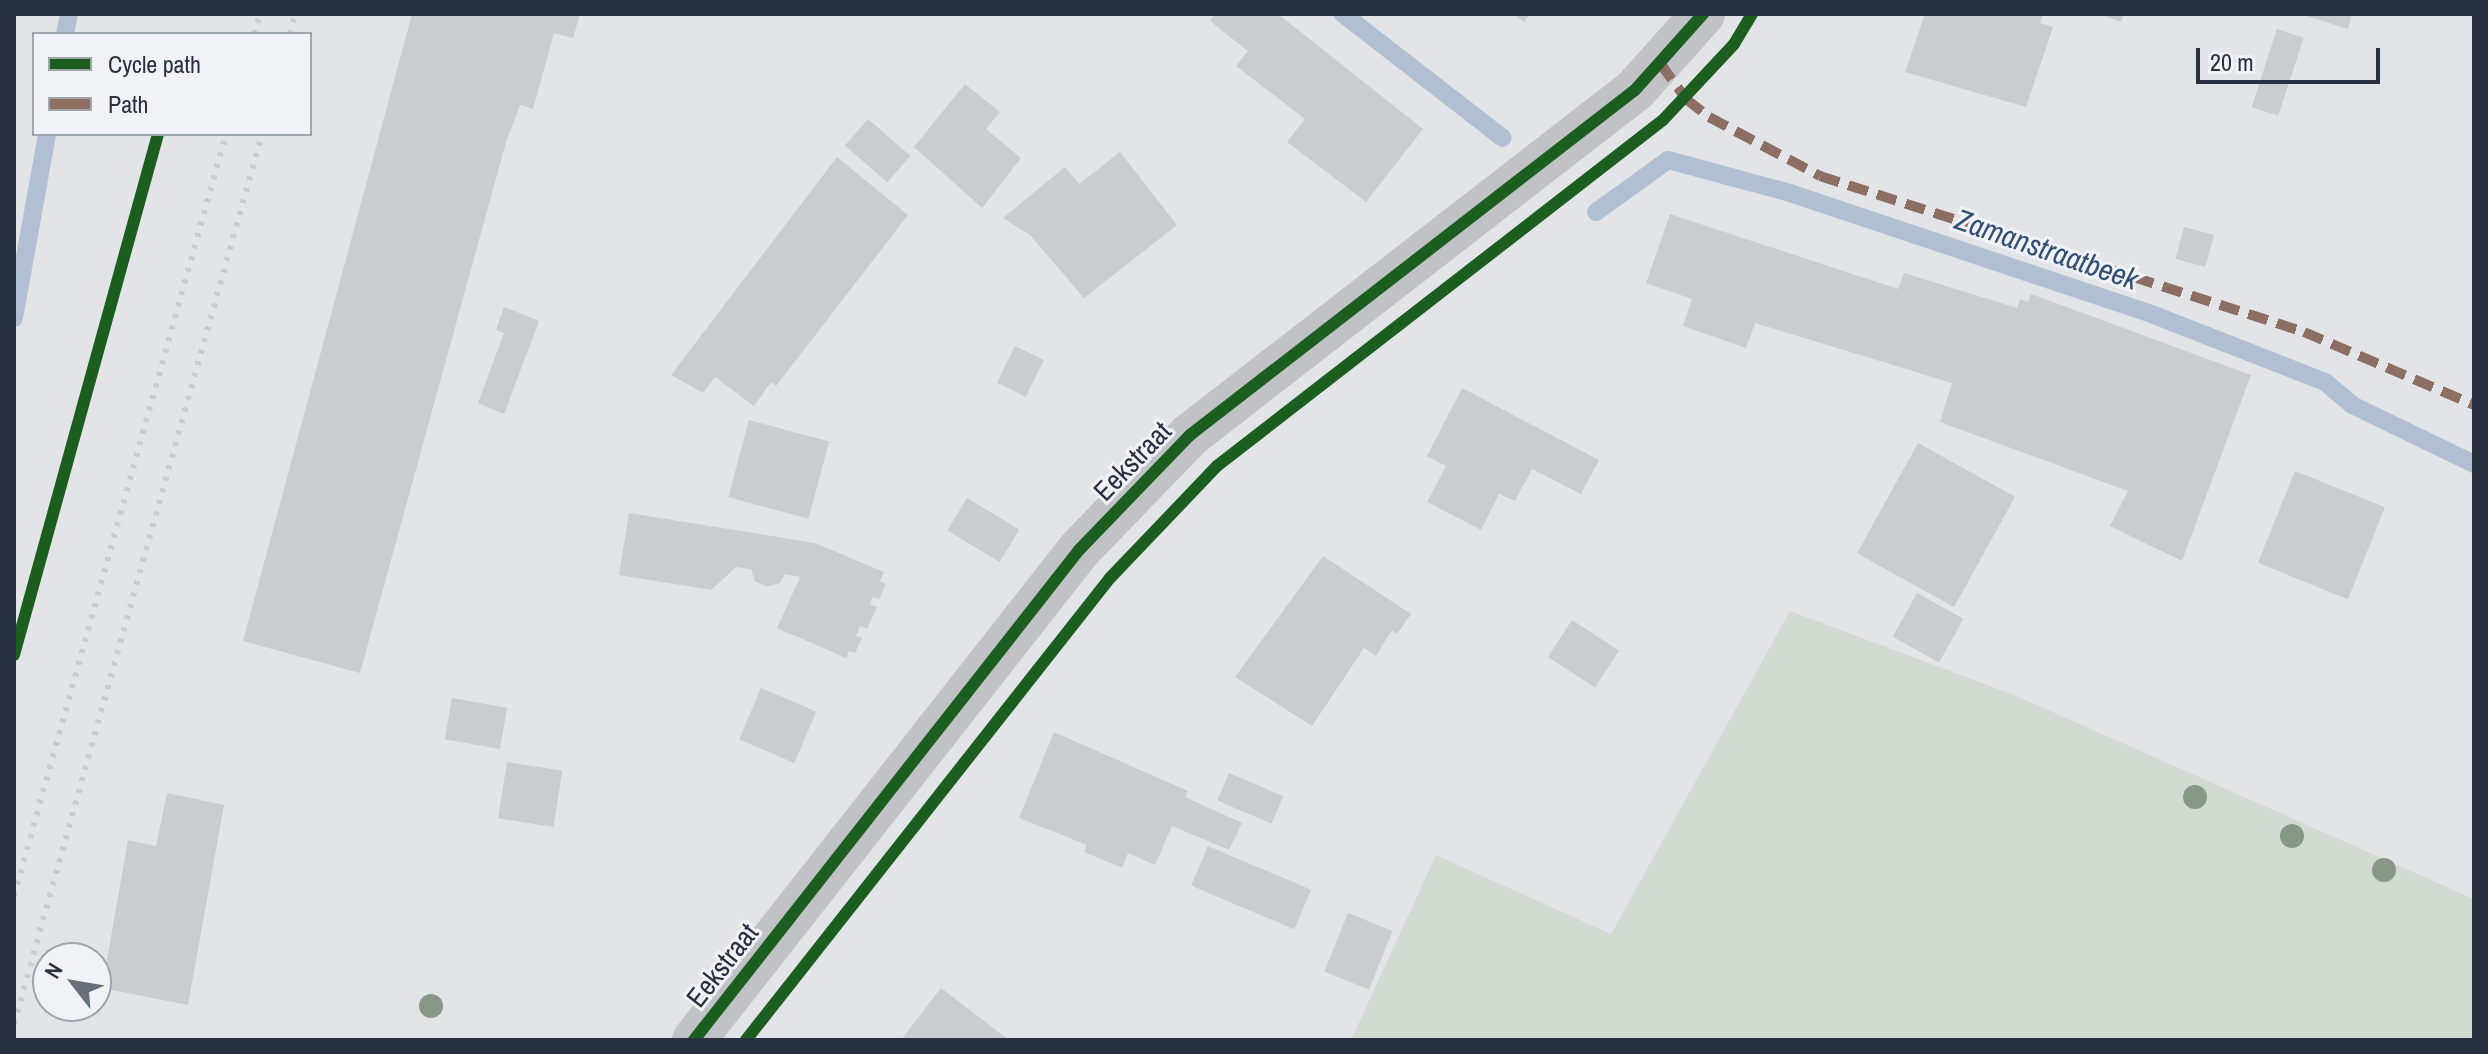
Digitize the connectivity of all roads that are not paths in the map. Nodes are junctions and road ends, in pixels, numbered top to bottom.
1 (1703, 14) edge
2 (694, 1040) edge

1 - 2 street, Eekstraat

